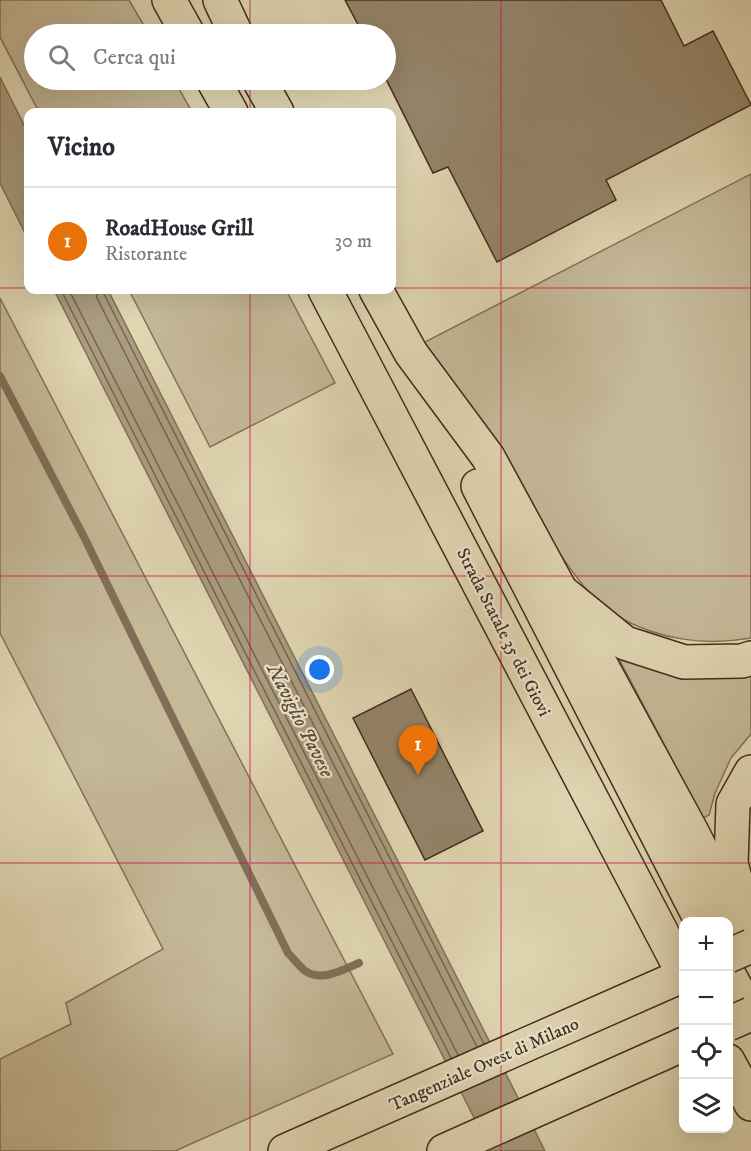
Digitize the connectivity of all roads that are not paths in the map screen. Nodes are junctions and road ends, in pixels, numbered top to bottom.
1 (169, 0) edge
2 (220, 0) edge
3 (182, 24) edge
4 (231, 24) edge
5 (219, 90) edge
6 (265, 90) edge
7 (229, 108) edge
8 (275, 108) edge
9 (327, 294) edge
10 (378, 294) edge
11 (411, 353) junction
12 (561, 591) junction
13 (751, 658) edge
14 (751, 772) edge
15 (700, 917) edge
16 (751, 932) edge
17 (751, 947) edge
18 (733, 954) edge
19 (682, 971) edge
20 (679, 977) edge
21 (733, 981) edge
22 (751, 1015) edge
23 (733, 1022) edge
24 (679, 1046) edge
25 (733, 1069) edge
26 (751, 1104) edge
27 (285, 1151) edge
28 (444, 1151) edge

1 - 3 main road
2 - 4 main road
5 - 7 main road
6 - 8 main road
9 - 19 main road, Strada Statale 35 dei Giovi
10 - 11 main road
11 - 12 main road
11 - 15 main road
12 - 13 main road
12 - 17 main road
14 - 16 main road
17 - 18 main road, bridge
20 - 27 main road, Tangenziale Ovest di Milano
21 - 22 main road
22 - 23 main road, bridge
24 - 28 main road
25 - 26 main road

